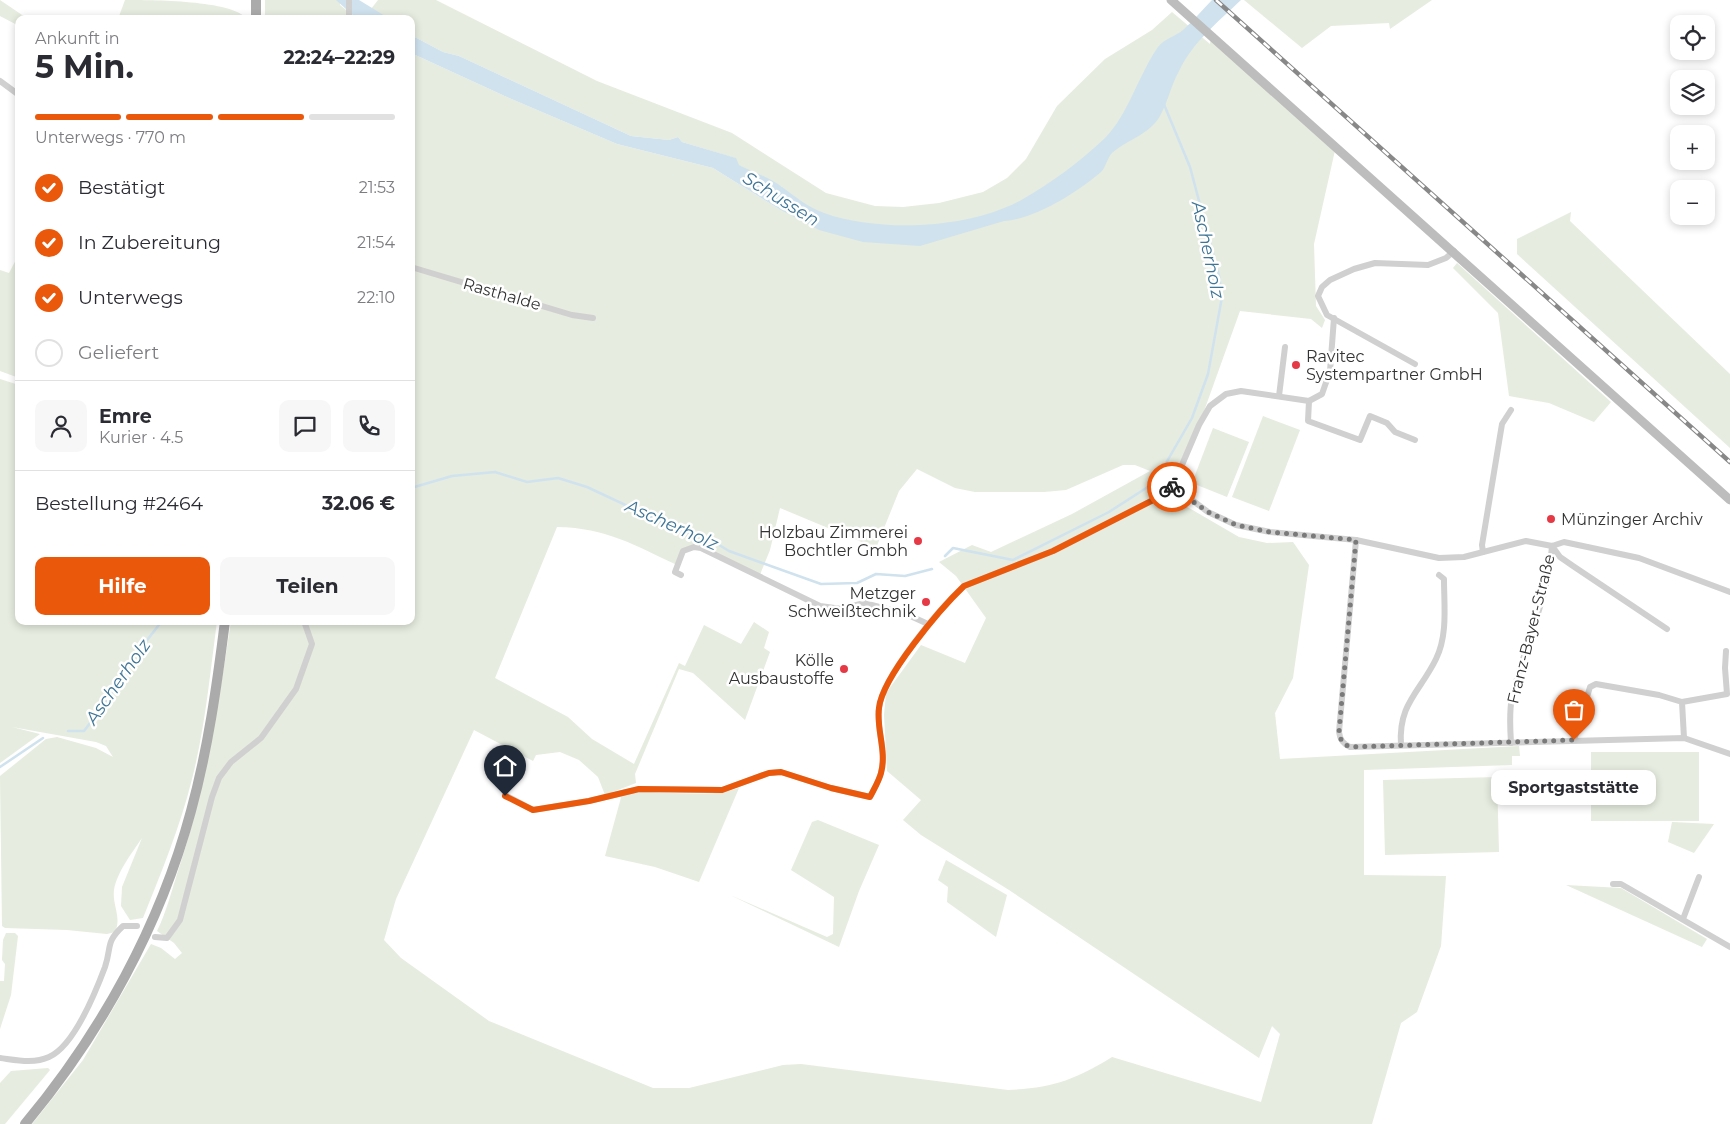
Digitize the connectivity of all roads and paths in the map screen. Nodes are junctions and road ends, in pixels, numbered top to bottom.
1 (256, 0) edge
2 (349, 0) edge
3 (1171, 0) edge
4 (256, 15) edge
5 (349, 15) edge
6 (0, 81) edge
7 (15, 92) edge
8 (1454, 251) junction
9 (415, 269) edge
10 (593, 318) dead end
11 (1334, 318) junction
12 (1285, 348) dead end
13 (1415, 364) dead end
14 (1279, 396) junction
15 (1309, 401) junction
16 (1511, 410) dead end
17 (1415, 440) dead end
18 (1173, 486) junction
19 (1730, 500) edge
20 (1356, 540) junction
21 (1552, 546) junction
22 (1483, 552) junction
23 (681, 575) dead end
24 (1439, 575) dead end
25 (1730, 592) edge
26 (928, 624) junction
27 (224, 625) edge
28 (305, 625) edge
29 (1667, 629) dead end
30 (1726, 651) dead end
31 (1682, 702) junction
32 (1684, 738) junction
33 (1574, 740) junction
34 (1511, 743) junction
35 (1401, 746) junction
36 (1730, 754) edge
37 (505, 796) dead end
38 (1699, 877) dead end
39 (1613, 884) dead end
40 (1683, 919) junction
41 (137, 926) dead end
42 (155, 937) dead end
43 (1730, 947) edge
44 (0, 1058) edge
45 (25, 1124) edge

1 - 4 main road
2 - 5 street
3 - 8 street
6 - 7 street
8 - 11 street
8 - 19 street
9 - 10 street, Rasthalde
11 - 13 street
11 - 15 street
12 - 14 street
14 - 15 street
14 - 18 street
15 - 17 street
16 - 22 street
18 - 20 street
18 - 26 street
20 - 22 street
20 - 35 street
21 - 22 street
21 - 25 street
21 - 29 street
21 - 34 street, Franz-Bayer-Straße
23 - 26 street
24 - 35 street
26 - 37 street
27 - 45 main road
28 - 42 street
30 - 31 street
31 - 32 street
31 - 33 street
32 - 33 street
32 - 36 street
33 - 34 street
34 - 35 street
38 - 40 street
39 - 40 street
40 - 43 street
41 - 44 street

